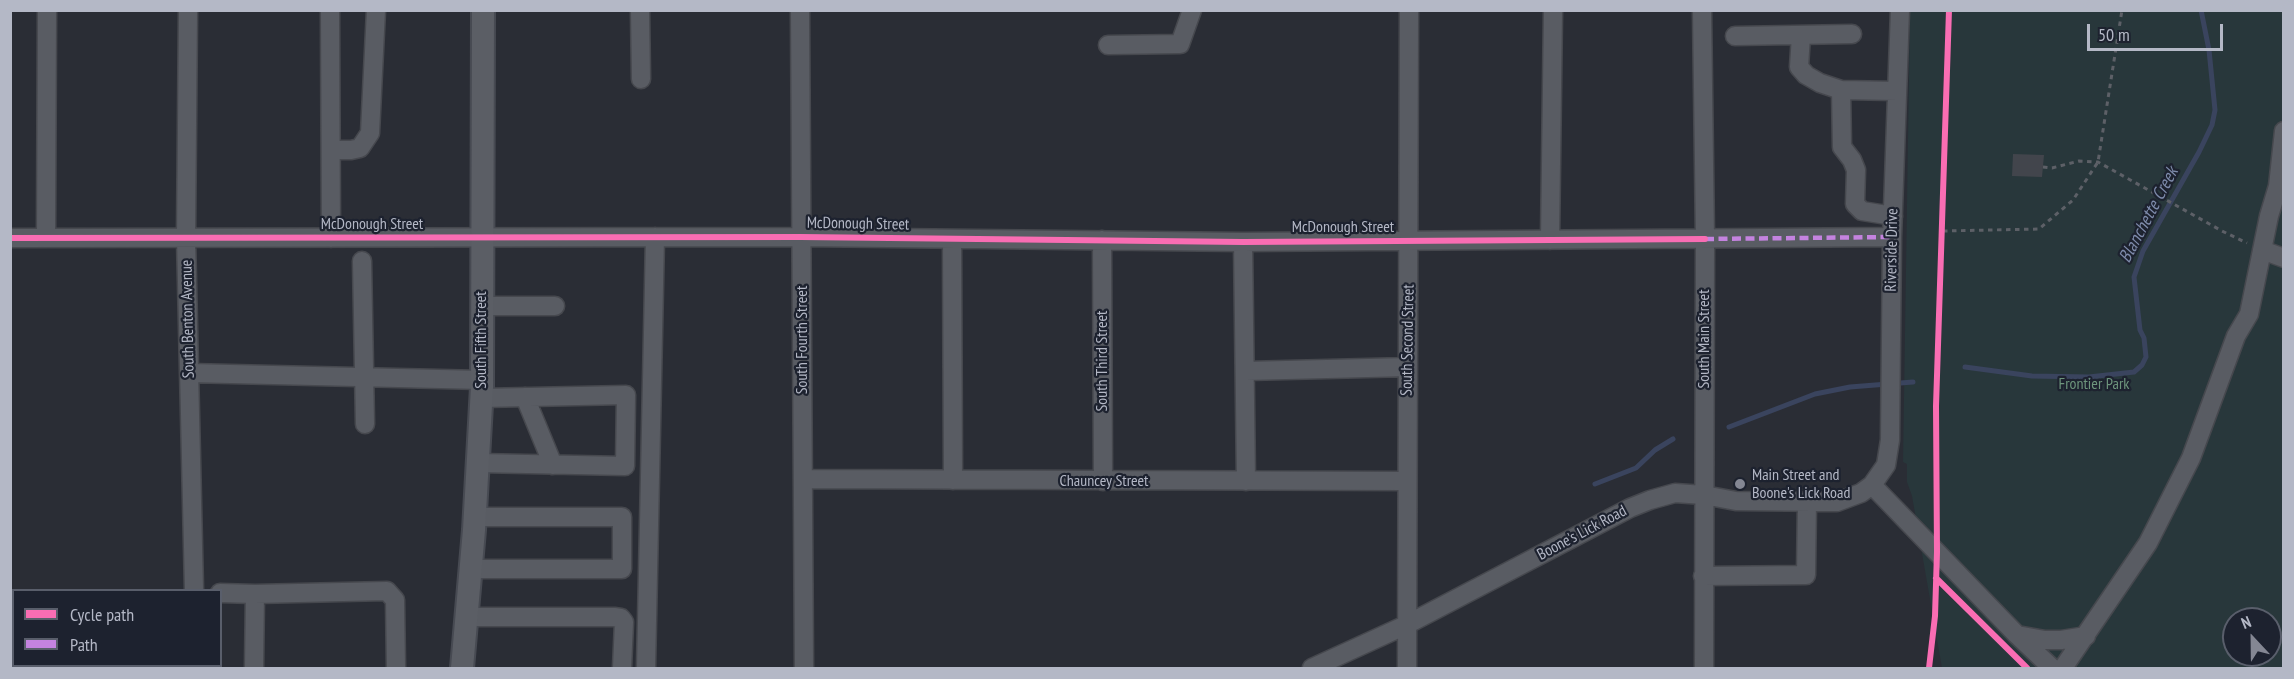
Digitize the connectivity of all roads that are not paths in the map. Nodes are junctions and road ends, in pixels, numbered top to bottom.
1 (47, 10) edge
2 (188, 10) edge
3 (330, 10) edge
4 (376, 10) edge
5 (483, 10) edge
6 (640, 10) edge
7 (800, 10) edge
8 (1192, 10) edge
9 (1409, 10) edge
10 (1553, 10) edge
11 (1702, 10) edge
12 (1900, 10) edge
13 (1852, 34) dead end
14 (1801, 35) junction
15 (1735, 36) dead end
16 (1108, 45) dead end
17 (641, 79) dead end
18 (1841, 90) junction
19 (1897, 91) junction
20 (2283, 130) edge
21 (331, 150) junction
22 (2281, 182) edge
23 (1893, 216) junction
24 (655, 237) junction
25 (801, 237) junction
26 (1892, 237) junction
27 (10, 238) edge
28 (46, 238) junction
29 (186, 238) junction
30 (331, 238) junction
31 (481, 238) junction
32 (1705, 238) junction
33 (952, 239) junction
34 (1102, 240) junction
35 (1409, 240) junction
36 (1550, 240) junction
37 (1243, 242) junction
38 (2262, 250) junction
39 (2283, 258) edge
40 (362, 261) dead end
41 (481, 306) junction
42 (555, 306) dead end
43 (1408, 367) junction
44 (1246, 371) junction
45 (189, 373) junction
46 (363, 377) junction
47 (481, 389) junction
48 (525, 397) junction
49 (365, 424) dead end
50 (478, 463) junction
51 (553, 465) junction
52 (803, 479) junction
53 (953, 480) junction
54 (1103, 481) junction
55 (1246, 481) junction
56 (1406, 481) junction
57 (1872, 485) junction
58 (1704, 495) junction
59 (1808, 501) junction
60 (475, 517) junction
61 (471, 569) junction
62 (1703, 576) junction
63 (194, 589) edge
64 (222, 593) edge
65 (255, 594) junction
66 (467, 617) junction
67 (1406, 625) junction
68 (2016, 634) junction
69 (2086, 636) junction
70 (254, 669) edge
71 (396, 669) edge
72 (462, 669) edge
73 (622, 669) edge
74 (646, 669) edge
75 (804, 669) edge
76 (1312, 669) edge
77 (1407, 669) edge
78 (1704, 669) edge
79 (2052, 669) edge
80 (2063, 669) edge

1 - 28 street
2 - 29 street, South Benton Avenue
3 - 21 street
4 - 21 street
5 - 31 main road, South Fifth Street
6 - 17 street
7 - 25 street, South Fourth Street
8 - 16 street
9 - 35 street, South Second Street
10 - 36 street
11 - 32 street, South Main Street
12 - 19 street, Riverside Drive
13 - 14 street
14 - 15 street
14 - 18 street
18 - 19 street
18 - 23 street
19 - 23 street, Riverside Drive
20 - 22 street
21 - 30 street
22 - 38 street
23 - 26 street, Riverside Drive
24 - 25 street, McDonough Street
24 - 31 street, McDonough Street
24 - 74 street
25 - 33 street, McDonough Street
25 - 52 street, South Fourth Street
26 - 32 street, McDonough Street
26 - 57 street, Riverside Drive
27 - 28 street, McDonough Street
28 - 29 street, McDonough Street
29 - 30 street, McDonough Street
29 - 45 street, South Benton Avenue
30 - 31 street, McDonough Street
31 - 41 main road, South Fifth Street
32 - 36 street, McDonough Street
32 - 58 street, South Main Street
33 - 34 street, McDonough Street
33 - 53 street
34 - 37 street, McDonough Street
34 - 54 street, South Third Street
35 - 36 street, McDonough Street
35 - 37 street, McDonough Street
35 - 43 street, South Second Street
37 - 44 street
38 - 39 street
38 - 69 street
40 - 46 street
41 - 42 street
41 - 47 main road, South Fifth Street
43 - 44 street
43 - 56 street, South Second Street
44 - 55 street
45 - 46 street
45 - 63 street, South Benton Avenue
46 - 47 street
46 - 49 street
47 - 48 street
47 - 50 main road, South Fifth Street
48 - 51 street
48 - 51 street
50 - 51 street
50 - 60 main road, South Fifth Street
52 - 53 street, Chauncey Street
52 - 75 street, South Fourth Street
53 - 54 street, Chauncey Street
54 - 55 street, Chauncey Street
55 - 56 street, Chauncey Street
56 - 67 street, South Second Street
57 - 59 street, Boone's Lick Road
57 - 68 street
58 - 59 street, Boone's Lick Road
58 - 62 street, South Main Street
58 - 67 street, Boone's Lick Road
59 - 62 street
60 - 61 main road, South Fifth Street
60 - 61 street
61 - 66 main road, South Fifth Street
62 - 78 street, South Main Street
64 - 65 street
65 - 70 street
65 - 71 street
66 - 72 main road, South Fifth Street
66 - 73 street
67 - 76 street, Boone's Lick Road
67 - 77 street, South Second Street
68 - 69 street
68 - 79 street
69 - 80 street

